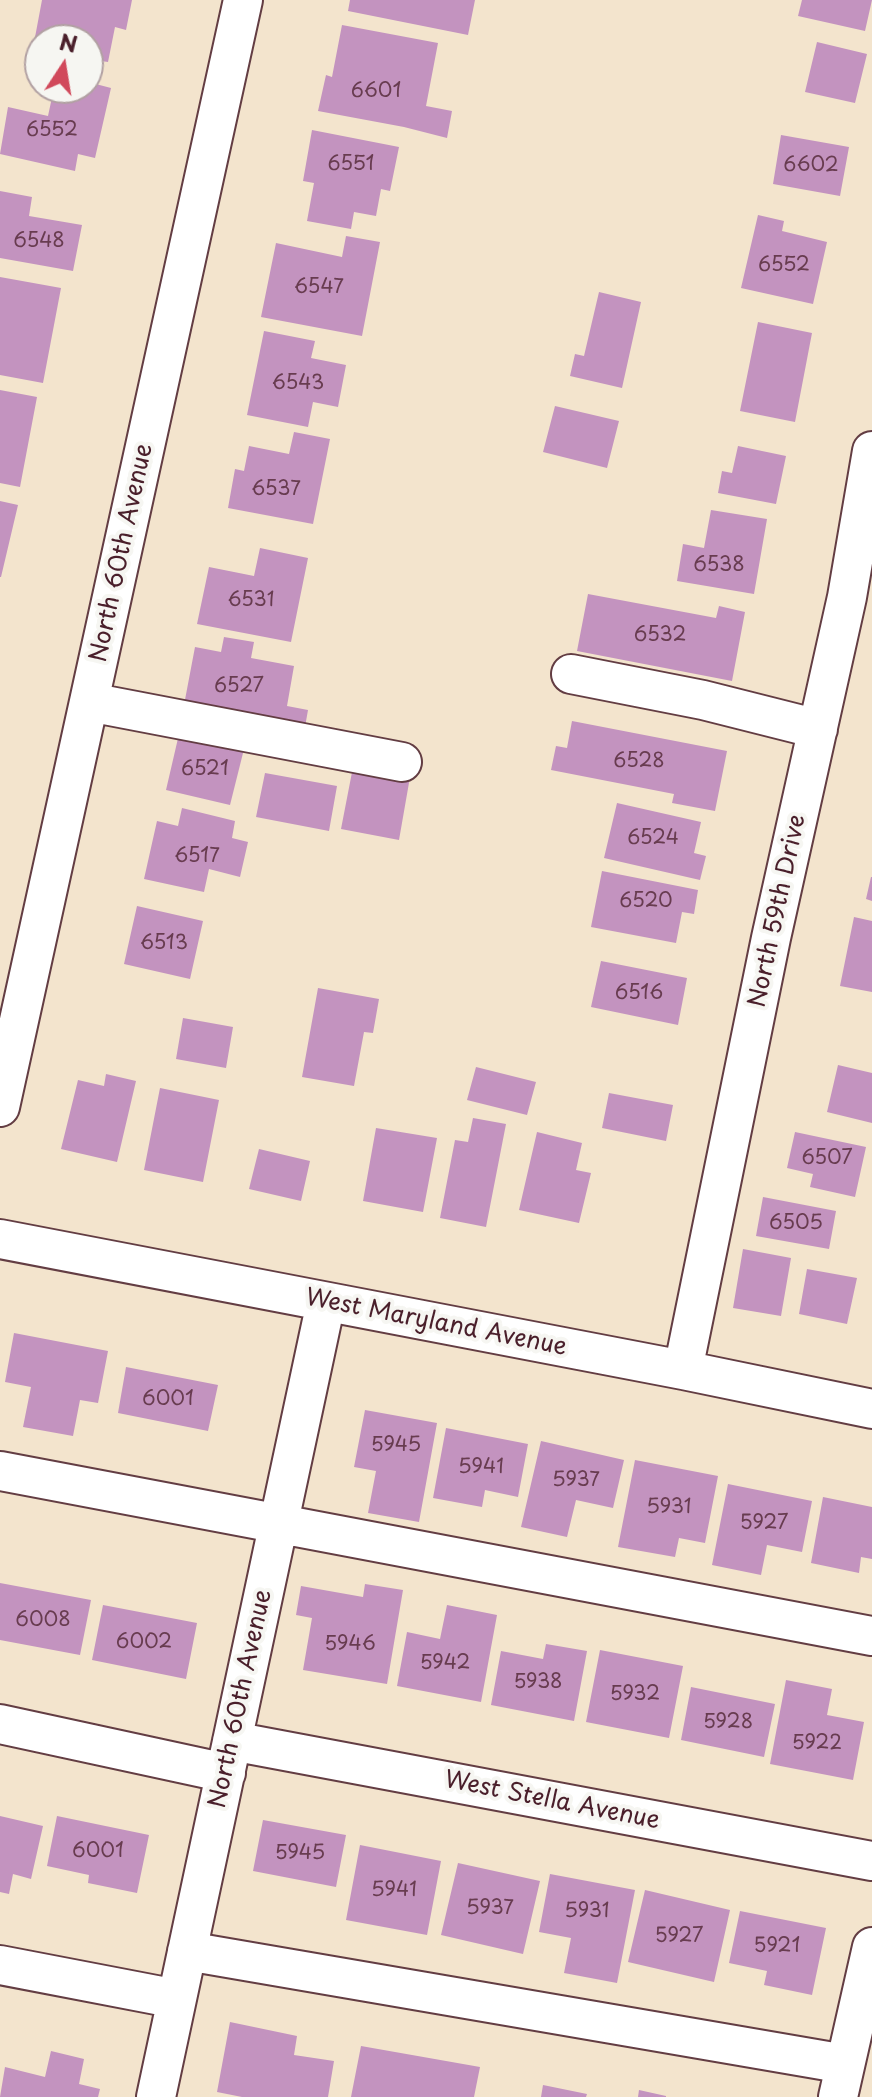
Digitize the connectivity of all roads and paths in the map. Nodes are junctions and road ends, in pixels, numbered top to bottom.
1 (243, 0) edge
2 (872, 451) edge
3 (571, 674) dead end
4 (89, 702) junction
5 (818, 729) junction
6 (402, 762) dead end
7 (0, 1107) edge
8 (0, 1239) edge
9 (326, 1302) junction
10 (683, 1370) junction
11 (872, 1409) edge
12 (0, 1471) edge
13 (278, 1523) junction
14 (872, 1636) edge
15 (0, 1724) edge
16 (229, 1757) junction
17 (872, 1861) edge
18 (872, 1947) edge
19 (187, 1951) junction
20 (0, 1965) edge
21 (177, 1999) junction
22 (842, 2080) edge
23 (156, 2097) edge

1 - 4 street, North 60th Avenue
2 - 5 street, North 59th Drive
3 - 5 street
4 - 6 street
4 - 7 street, North 60th Avenue
5 - 10 street, North 59th Drive
8 - 9 street, West Maryland Avenue
9 - 10 street, West Maryland Avenue
9 - 13 street, North 60th Avenue
10 - 11 street, West Maryland Avenue
12 - 13 street
13 - 14 street
13 - 16 street, North 60th Avenue
15 - 16 street, West Stella Avenue
16 - 17 street, West Stella Avenue
16 - 19 street, North 60th Avenue
18 - 22 street
19 - 21 street, North 60th Avenue
19 - 22 street
20 - 21 street
21 - 23 street, North 60th Avenue

